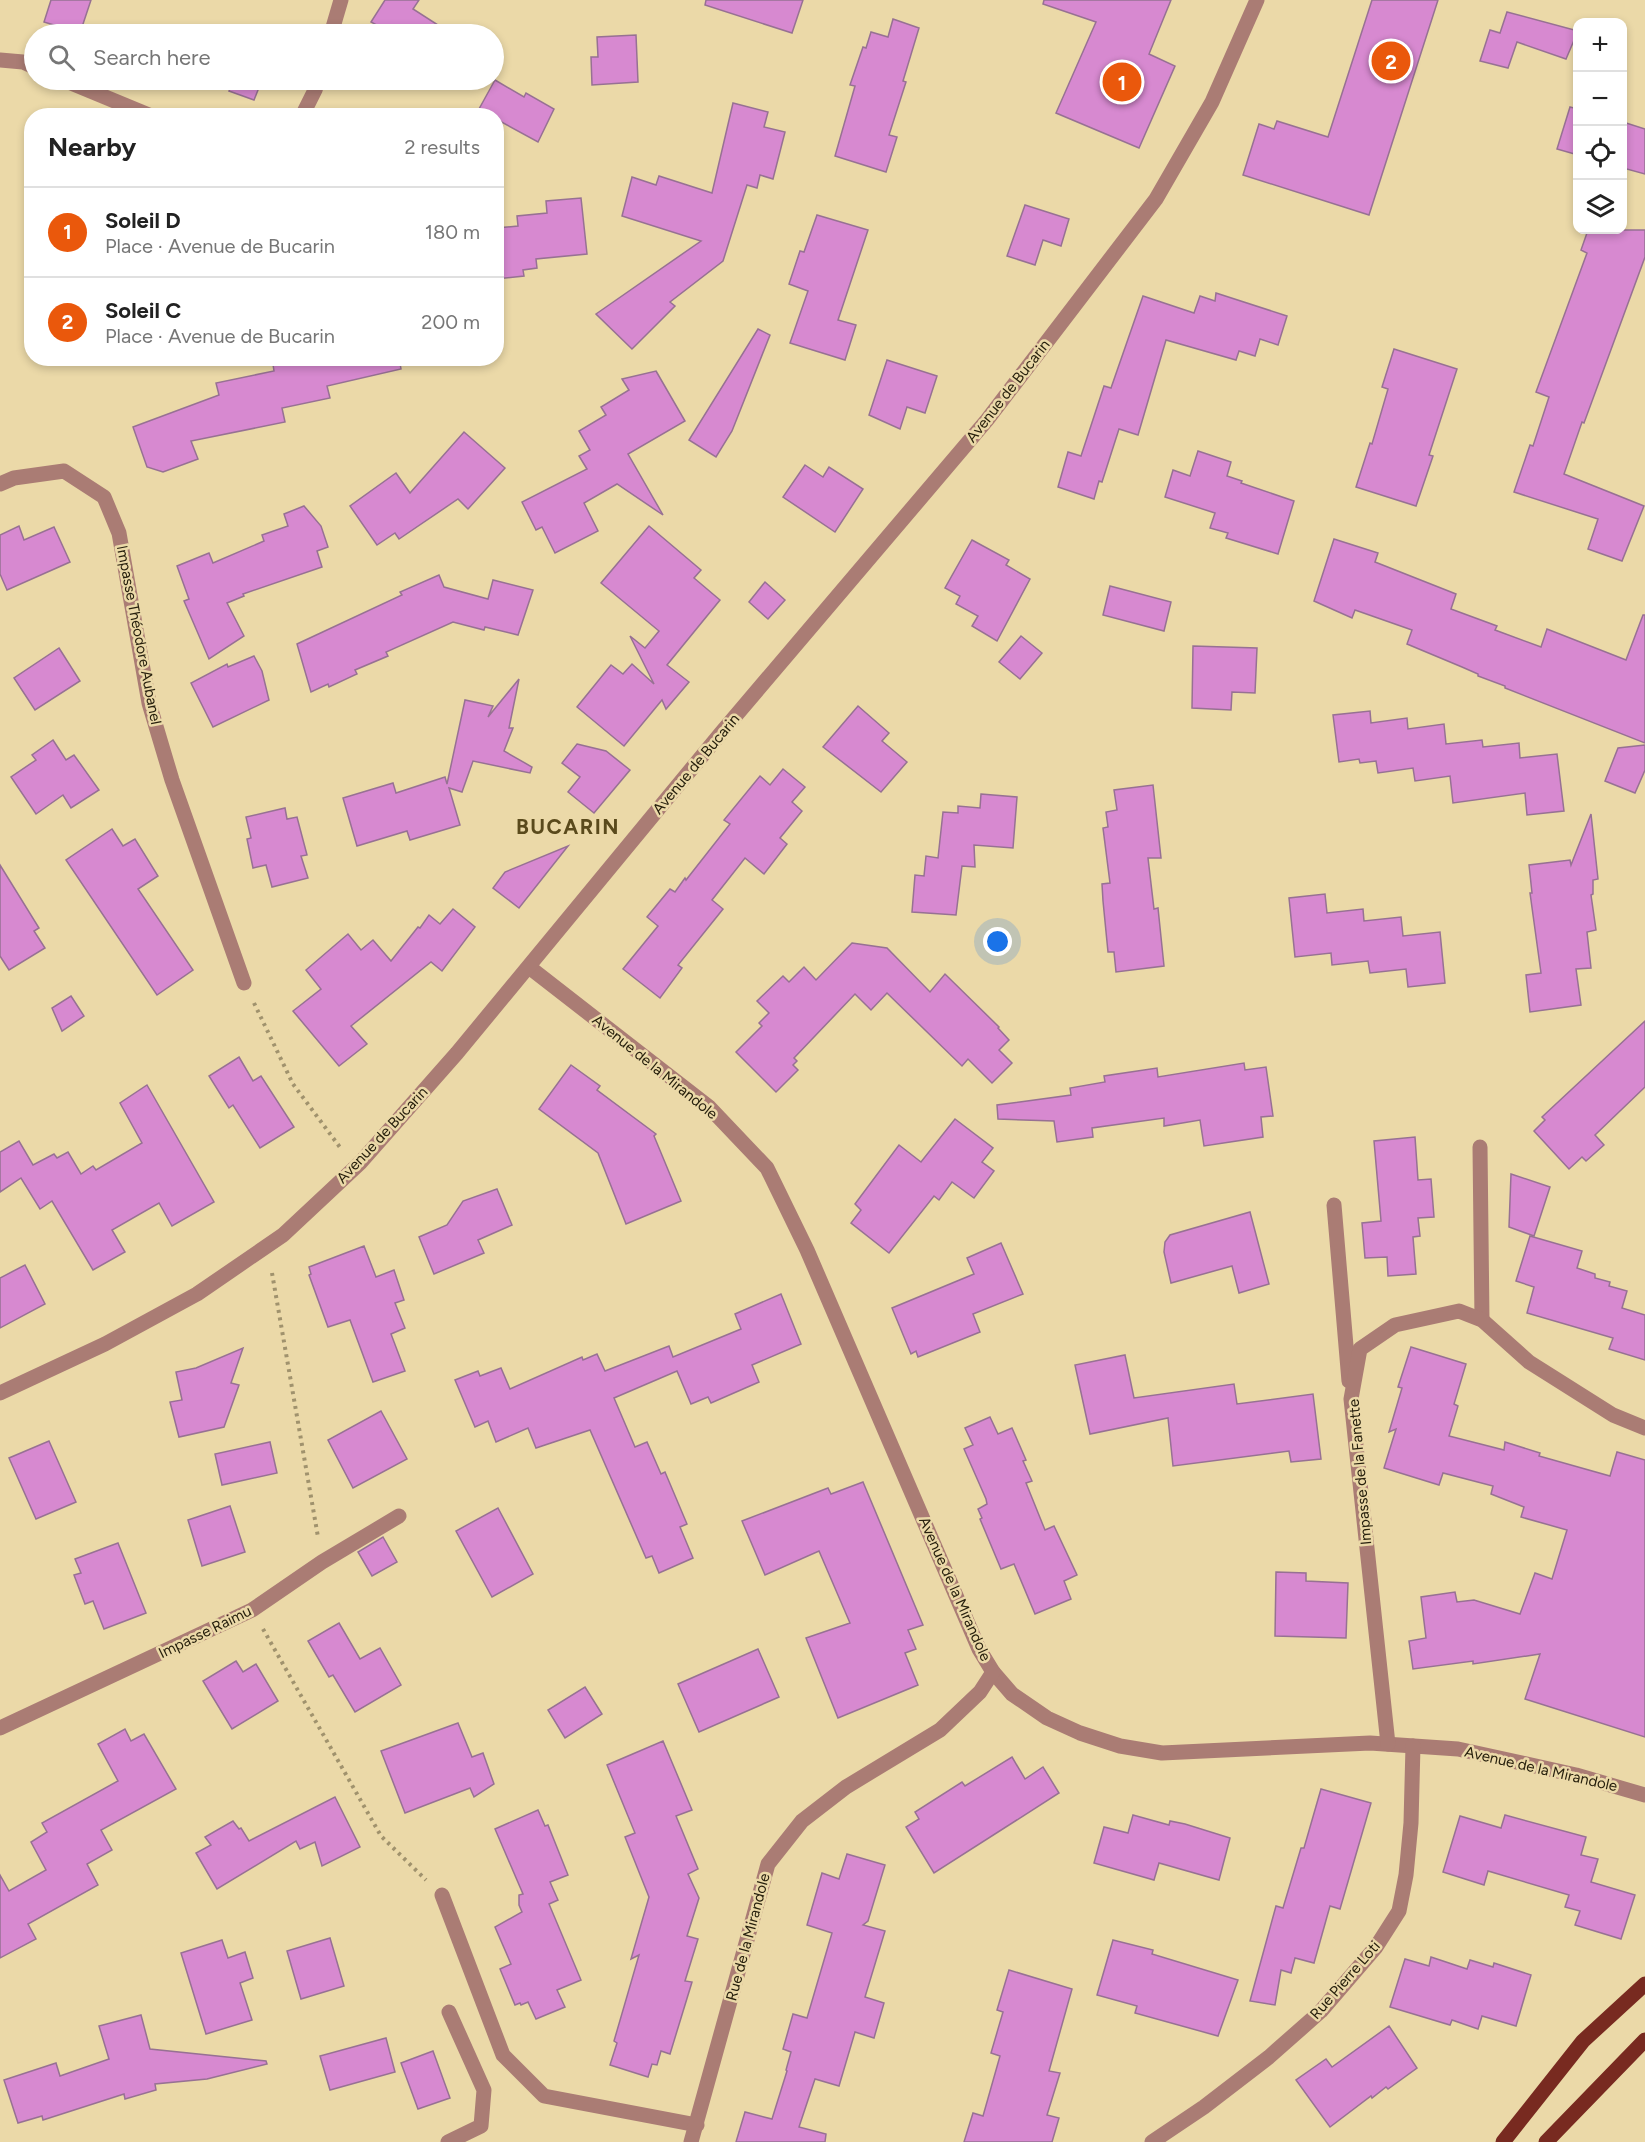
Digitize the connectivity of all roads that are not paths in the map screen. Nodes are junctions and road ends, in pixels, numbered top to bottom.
1 (341, 0) edge
2 (1257, 0) edge
3 (334, 24) edge
4 (0, 60) edge
5 (24, 62) edge
6 (88, 90) edge
7 (314, 90) edge
8 (132, 108) edge
9 (306, 108) edge
10 (0, 484) edge
11 (529, 967) junction
12 (244, 983) road end
13 (1480, 1147) dead end
14 (1334, 1205) dead end
15 (1482, 1320) junction
16 (0, 1394) edge
17 (1351, 1398) junction
18 (1645, 1428) edge
19 (399, 1516) dead end
20 (993, 1672) junction
21 (0, 1728) edge
22 (1388, 1744) junction
23 (1413, 1746) junction
24 (1645, 1795) edge
25 (442, 1895) road end
26 (1645, 1984) edge
27 (449, 2012) dead end
28 (1645, 2040) edge
29 (697, 2125) junction
30 (448, 2142) edge
31 (691, 2142) edge
32 (1152, 2142) edge
33 (1503, 2142) edge
34 (1546, 2142) edge

1 - 3 street
2 - 11 street, Avenue de Bucarin
4 - 5 street
6 - 8 street
7 - 9 street
10 - 12 street, Impasse Théodore Aubanel
11 - 16 street, Avenue de Bucarin
11 - 20 street, Avenue de la Mirandole
13 - 15 street
14 - 17 street
15 - 17 street, Impasse de la Fanette
15 - 18 street, Impasse de la Fanette
17 - 22 street, Impasse de la Fanette
19 - 21 street, Impasse Raimu
20 - 22 street, Avenue de la Mirandole
20 - 29 street, Rue de la Mirandole
22 - 23 street, Avenue de la Mirandole
23 - 24 street, Avenue de la Mirandole
23 - 32 street, Rue Pierre Loti
25 - 29 street
26 - 33 main road
27 - 30 street
28 - 34 main road
29 - 31 street, Rue de la Mirandole

